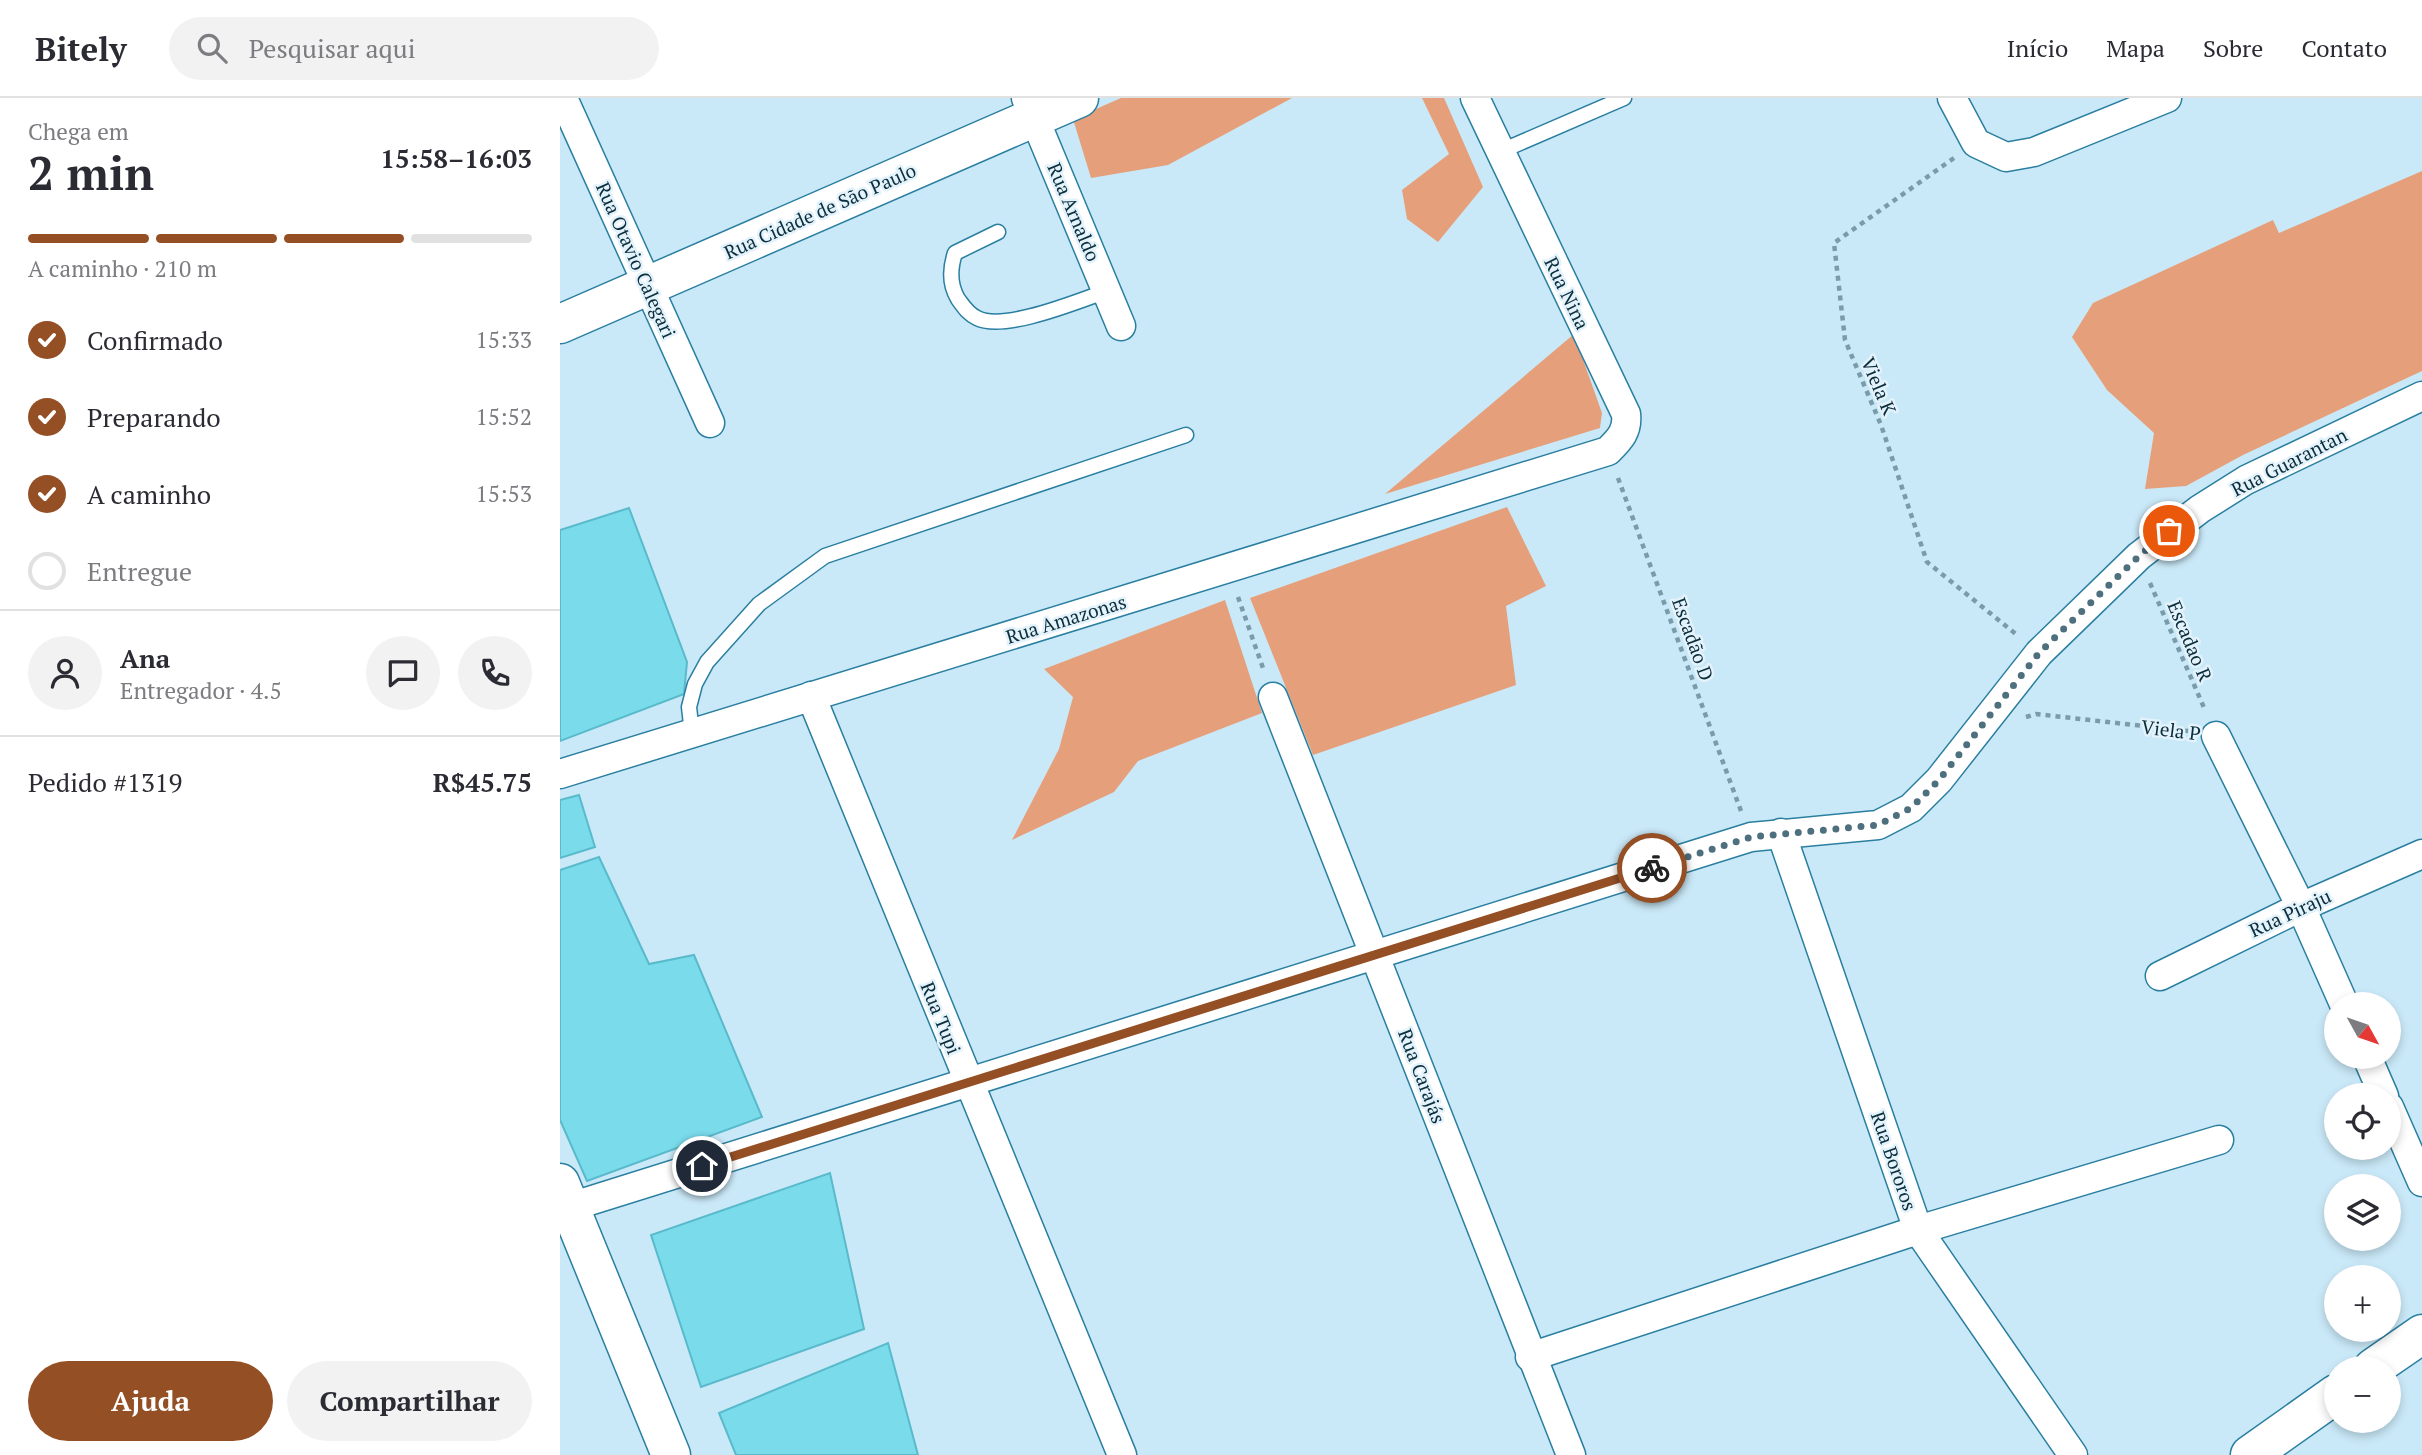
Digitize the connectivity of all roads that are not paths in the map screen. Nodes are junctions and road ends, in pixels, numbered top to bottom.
1 (563, 98) edge
2 (1079, 98) edge
3 (1475, 98) edge
4 (1623, 98) edge
5 (1952, 98) edge
6 (2168, 98) edge
7 (1030, 108) edge
8 (1499, 152) junction
9 (998, 232) dead end
10 (648, 286) junction
11 (1107, 291) junction
12 (560, 324) edge
13 (1121, 327) dead end
14 (2422, 396) edge
15 (710, 423) dead end
16 (1186, 435) dead end
17 (1572, 462) joint
18 (811, 696) junction
19 (1273, 697) road end
20 (692, 733) junction
21 (2216, 736) road end
22 (560, 774) edge
23 (1781, 834) junction
24 (2422, 854) edge
25 (2301, 907) junction
26 (1375, 955) junction
27 (2160, 976) dead end
28 (2339, 992) edge
29 (967, 1083) junction
30 (2401, 1134) edge
31 (2219, 1140) dead end
32 (2422, 1182) edge
33 (565, 1195) edge
34 (1918, 1230) junction
35 (2422, 1334) edge
36 (2390, 1356) edge
37 (1530, 1357) junction
38 (2324, 1403) edge
39 (664, 1449) edge
40 (1122, 1455) edge
41 (1571, 1455) edge
42 (2073, 1455) edge
43 (2250, 1455) edge

1 - 10 street, Rua Otavio Calegari
2 - 7 street, Rua Cidade de São Paulo
3 - 8 street, Rua Nina
4 - 8 lane
5 - 6 street
7 - 10 street, Rua Cidade de São Paulo
7 - 11 street, Rua Arnaldo
8 - 17 street, Rua Nina
9 - 11 lane
10 - 12 street, Rua Cidade de São Paulo
10 - 15 street, Rua Otavio Calegari
11 - 13 street, Rua Arnaldo
14 - 23 street, Rua Guarantan
16 - 20 lane
17 - 18 street, Rua Amazonas
18 - 20 street, Rua Amazonas
18 - 29 street, Rua Tupi
19 - 26 street, Rua Carajás
20 - 22 street, Rua Amazonas
21 - 25 street, Viela P
23 - 26 street, Rua Guarantan
23 - 34 street, Rua Bororos
24 - 25 street, Rua Piraju
25 - 27 street, Rua Piraju
25 - 28 street, Viela P
26 - 29 street, Rua Guarantan
26 - 37 street, Rua Carajás
29 - 33 street, Rua Guarantan
29 - 40 street, Rua Tupi
30 - 32 street
31 - 34 street
33 - 39 street
34 - 37 street
34 - 42 street, Rua Bororos
35 - 36 street
37 - 41 street, Rua Carajás
38 - 43 street

